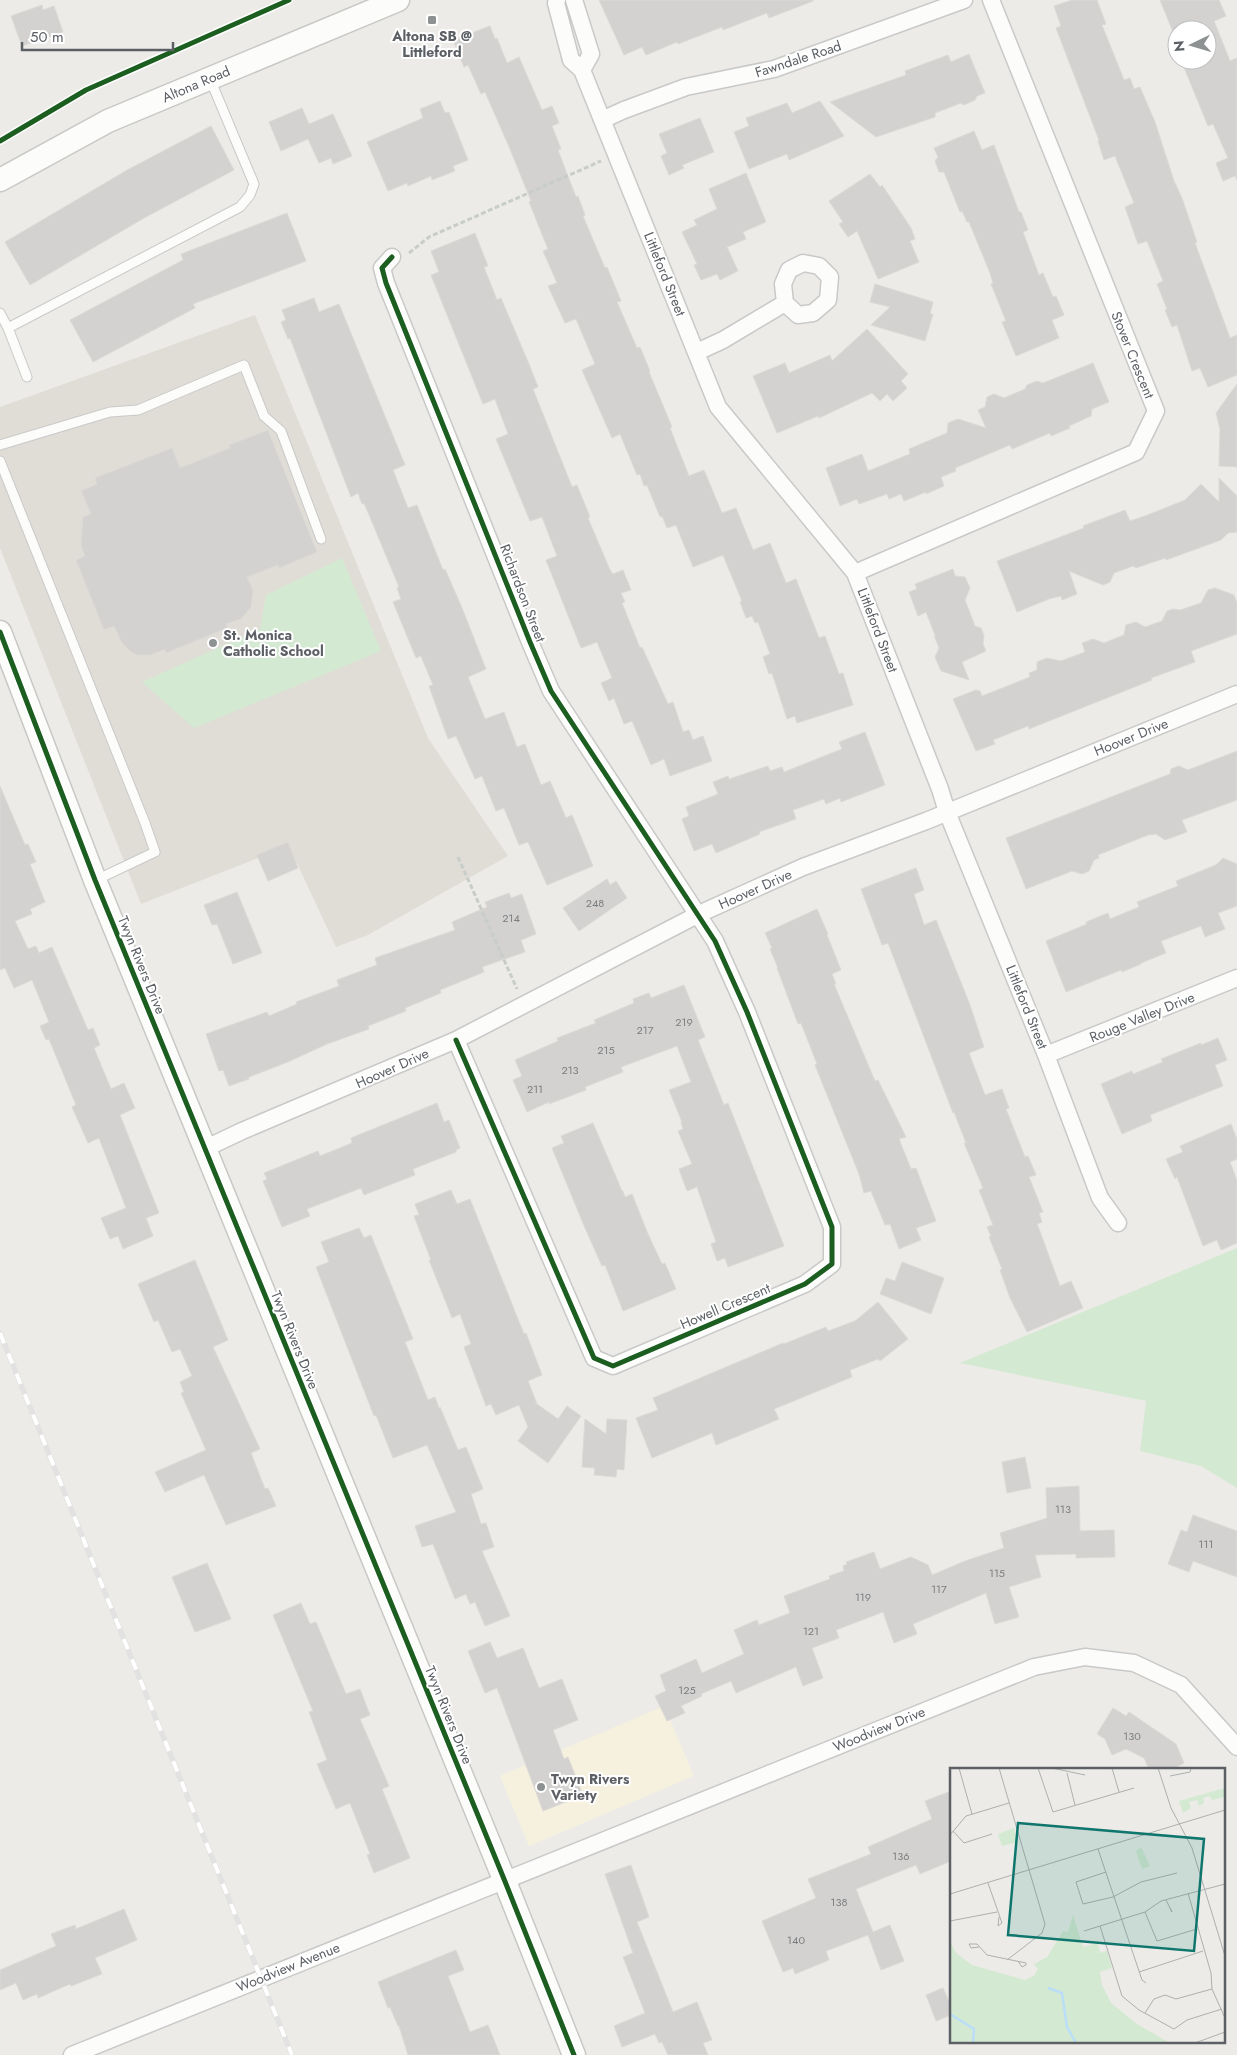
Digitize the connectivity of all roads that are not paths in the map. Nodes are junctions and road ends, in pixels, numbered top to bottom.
1 (398, 0) edge
2 (556, 0) edge
3 (574, 0) edge
4 (964, 0) edge
5 (991, 0) edge
6 (582, 70) junction
7 (210, 78) junction
8 (602, 120) junction
9 (0, 180) edge
10 (392, 257) road end
11 (785, 303) dead end
12 (0, 313) edge
13 (8, 328) junction
14 (697, 352) junction
15 (28, 377) dead end
16 (0, 445) edge
17 (0, 461) edge
18 (321, 539) dead end
19 (856, 573) junction
20 (0, 632) edge
21 (1237, 694) edge
22 (947, 812) junction
23 (96, 880) junction
24 (699, 914) junction
25 (1237, 978) edge
26 (456, 1040) junction
27 (1046, 1055) junction
28 (204, 1149) junction
29 (1118, 1224) dead end
30 (1237, 1747) edge
31 (504, 1879) junction
32 (72, 2055) edge
33 (574, 2055) edge

1 - 7 street, Altona Road
2 - 6 street, Littleford Street
3 - 6 street
4 - 8 street, Fawndale Road
5 - 19 street, Stover Crescent
6 - 8 street, Littleford Street
7 - 9 street, Altona Road
7 - 13 lane
8 - 14 street, Littleford Street
10 - 24 street, Richardson Street
11 - 14 street
12 - 13 lane
13 - 15 lane
14 - 19 street, Littleford Street
16 - 18 lane
17 - 23 lane
19 - 22 street, Littleford Street
20 - 23 street, Twyn Rivers Drive
21 - 22 street, Hoover Drive
22 - 24 street, Hoover Drive
22 - 27 street, Littleford Street
23 - 28 street, Twyn Rivers Drive
24 - 26 street, Hoover Drive
24 - 26 street, Howell Crescent
25 - 27 street, Rouge Valley Drive
26 - 28 street, Hoover Drive
27 - 29 street, Littleford Street
28 - 31 street, Twyn Rivers Drive
30 - 31 street, Woodview Drive
31 - 32 street, Woodview Avenue
31 - 33 street, Twyn Rivers Drive

